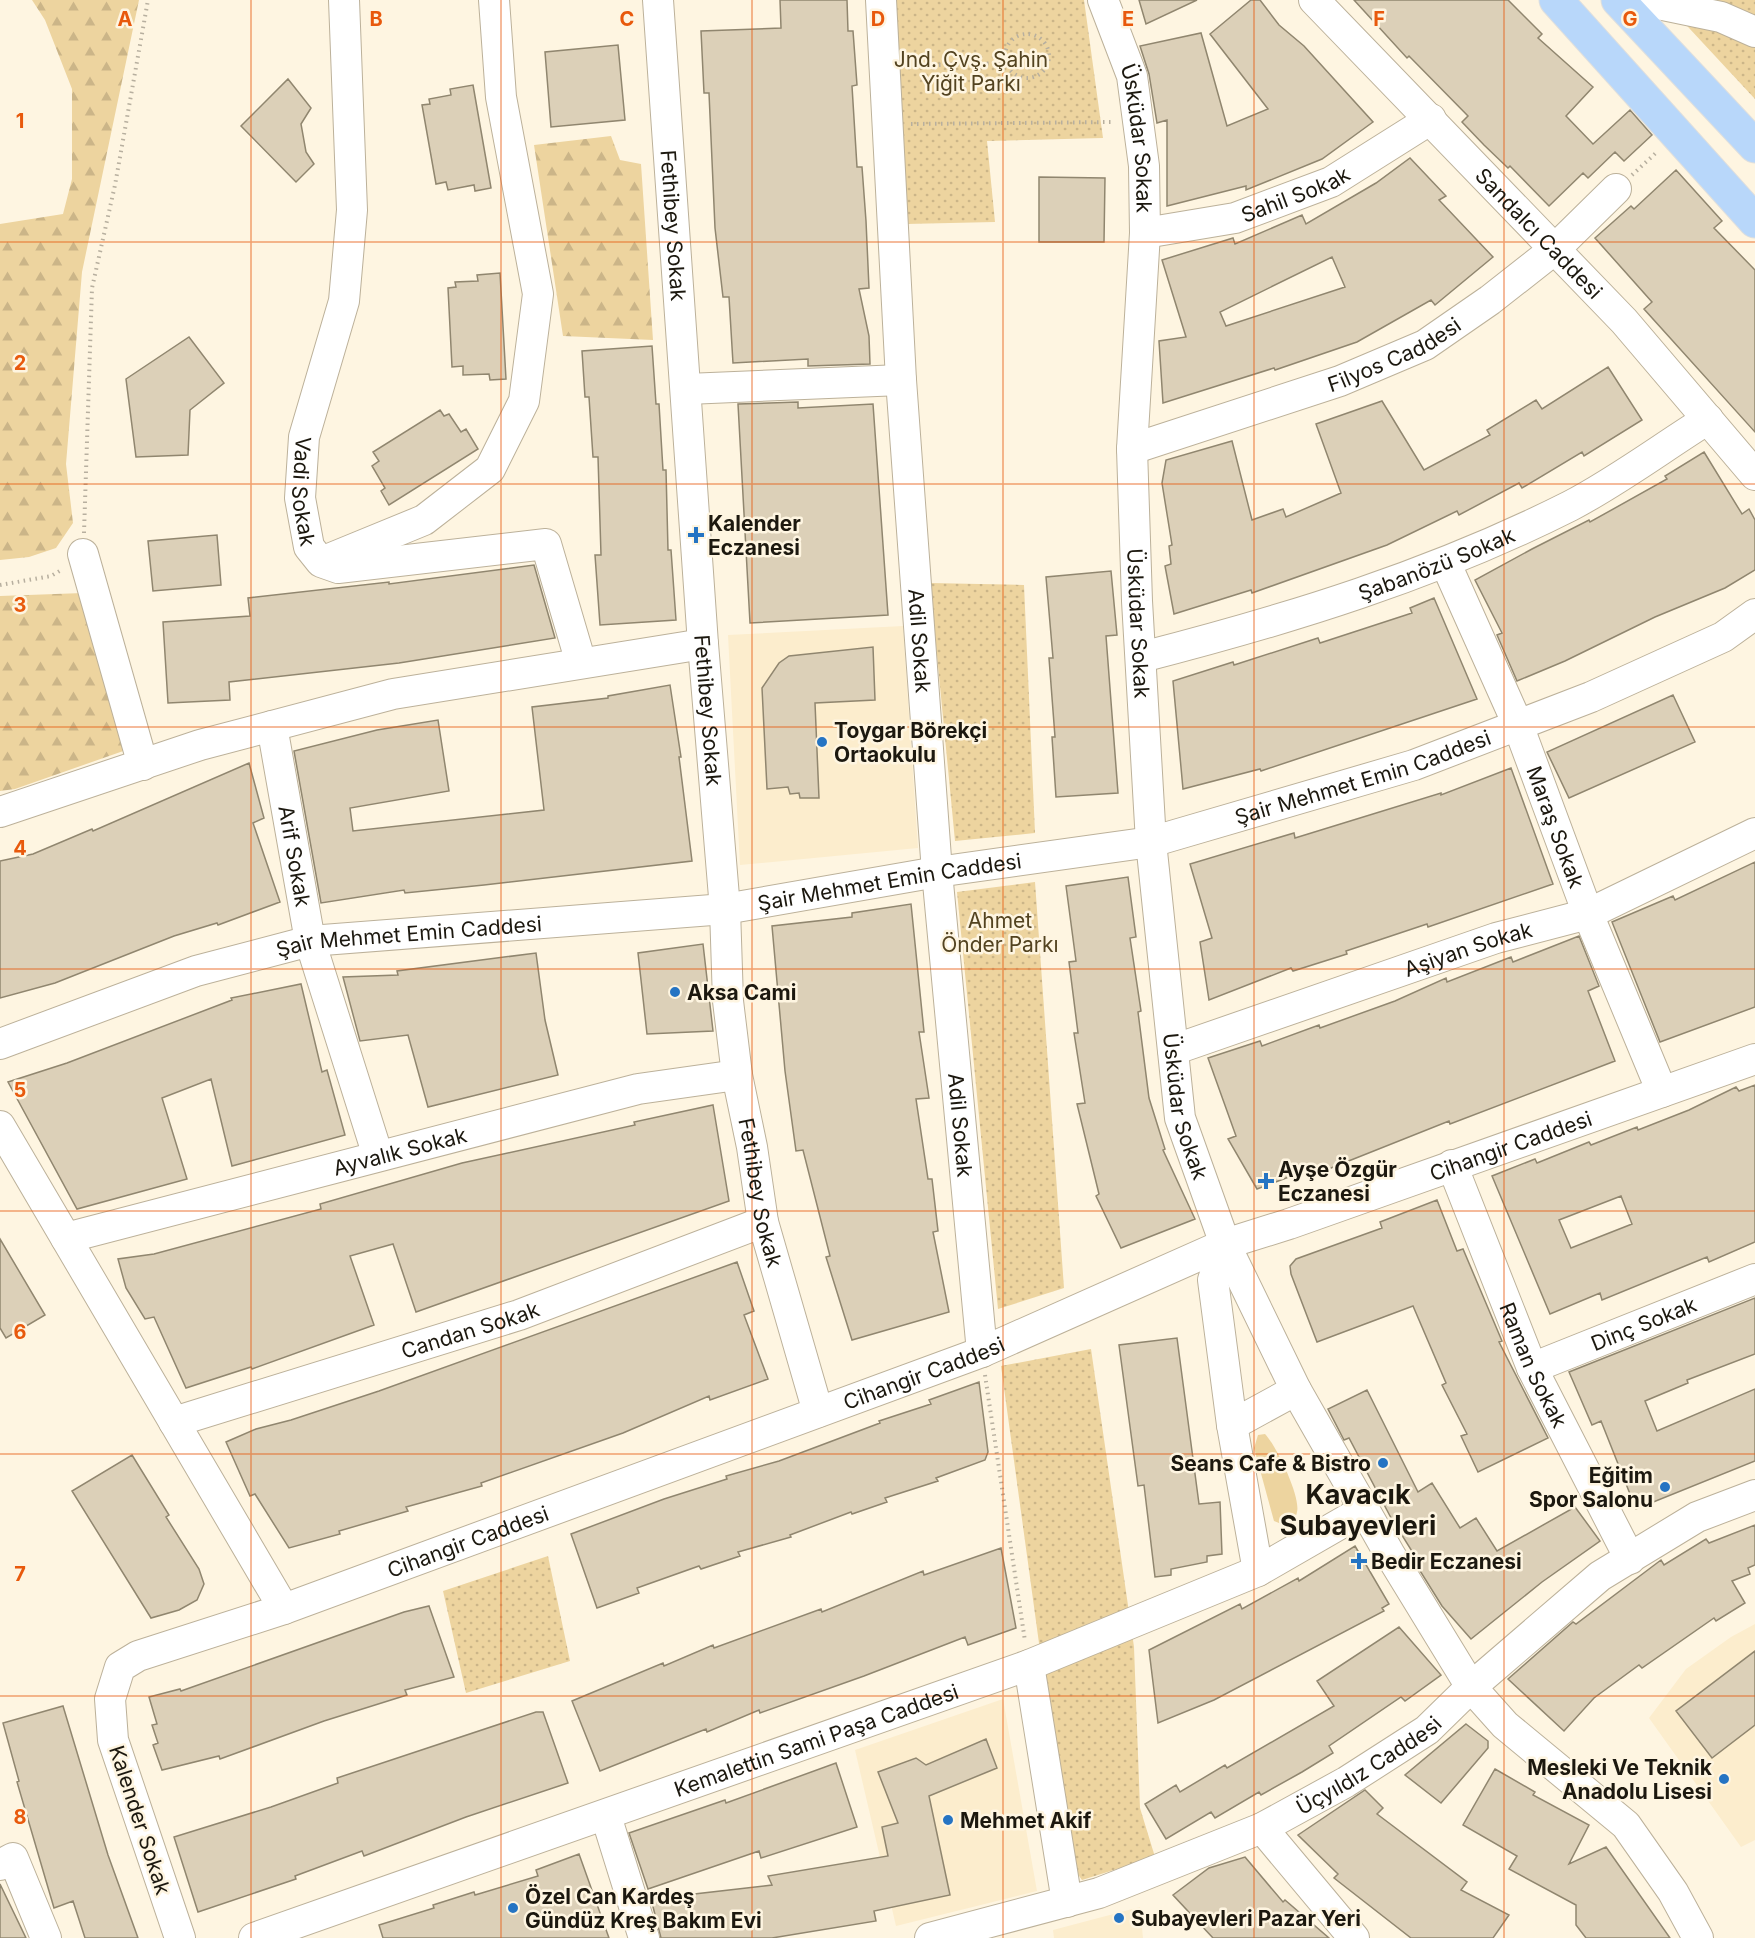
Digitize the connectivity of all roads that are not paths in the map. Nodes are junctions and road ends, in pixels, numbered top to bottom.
1 (344, 0) edge
2 (494, 0) edge
3 (658, 0) edge
4 (881, 0) edge
5 (1103, 0) edge
6 (1314, 0) edge
7 (1556, 0) edge
8 (1618, 0) edge
9 (1639, 0) edge
10 (1755, 32) edge
11 (1431, 119) junction
12 (1755, 146) edge
13 (1616, 189) road end
14 (1755, 221) edge
15 (1145, 233) junction
16 (1555, 249) junction
17 (901, 380) junction
18 (687, 389) junction
19 (1708, 419) junction
20 (1132, 449) junction
21 (1755, 475) edge
22 (83, 554) road end
23 (321, 562) junction
24 (1446, 564) junction
25 (1755, 614) edge
26 (703, 644) junction
27 (1142, 657) junction
28 (581, 663) junction
29 (1518, 725) junction
30 (272, 726) junction
31 (142, 765) junction
32 (0, 812) edge
33 (1755, 833) edge
34 (1151, 842) junction
35 (937, 872) junction
36 (725, 909) junction
37 (1588, 914) junction
38 (310, 941) junction
39 (0, 1044) edge
40 (1173, 1050) junction
41 (1755, 1059) edge
42 (737, 1075) junction
43 (1662, 1092) junction
44 (0, 1126) edge
45 (378, 1156) junction
46 (1452, 1165) junction
47 (763, 1222) junction
48 (66, 1238) junction
49 (1225, 1244) junction
50 (1755, 1279) edge
51 (982, 1352) junction
52 (1532, 1368) junction
53 (1296, 1390) junction
54 (818, 1412) junction
55 (174, 1422) junction
56 (1232, 1425) junction
57 (1755, 1495) edge
58 (1364, 1510) junction
59 (1630, 1559) junction
60 (1258, 1570) junction
61 (284, 1609) junction
62 (1029, 1665) junction
63 (1471, 1687) junction
64 (110, 1699) joint
65 (606, 1816) junction
66 (1262, 1828) junction
67 (0, 1865) edge
68 (1067, 1902) junction
69 (46, 1938) edge
70 (180, 1938) edge
71 (254, 1938) edge
72 (644, 1938) edge
73 (930, 1938) edge
74 (1354, 1938) edge
75 (1698, 1938) edge

1 - 23 street, Vadi Sokak
2 - 23 street
3 - 18 street, Fethibey Sokak
4 - 17 street, Adil Sokak
5 - 15 street, Üsküdar Sokak
6 - 11 street, Sandalcı Caddesi
7 - 14 highway
8 - 12 highway
9 - 10 street
11 - 15 street, Sahil Sokak
11 - 16 street, Sandalcı Caddesi
13 - 16 street, Filyos Caddesi
15 - 20 street, Üsküdar Sokak
16 - 19 street, Sandalcı Caddesi
16 - 20 street, Filyos Caddesi
17 - 18 street
17 - 35 street, Adil Sokak
18 - 26 street, Fethibey Sokak
19 - 21 street, Sandalcı Caddesi
19 - 24 street, Şabanözü Sokak
20 - 27 street, Üsküdar Sokak
22 - 31 street
23 - 28 street, Vadi Sokak
24 - 27 street, Şabanözü Sokak
24 - 29 street, Maraş Sokak
25 - 29 street, Şair Mehmet Emin Caddesi
26 - 28 street
26 - 36 street, Fethibey Sokak
27 - 34 street, Üsküdar Sokak
28 - 30 street
29 - 34 street, Şair Mehmet Emin Caddesi
29 - 37 street, Maraş Sokak
30 - 31 street
30 - 38 street, Arif Sokak
31 - 32 street
33 - 37 street, Aşiyan Sokak
34 - 35 street, Şair Mehmet Emin Caddesi
34 - 40 street, Üsküdar Sokak
35 - 36 street, Şair Mehmet Emin Caddesi
35 - 51 street, Adil Sokak
36 - 38 street, Şair Mehmet Emin Caddesi
36 - 42 street, Fethibey Sokak
37 - 40 street, Aşiyan Sokak
37 - 43 street, Maraş Sokak
38 - 39 street, Şair Mehmet Emin Caddesi
38 - 45 street, Arif Sokak
40 - 49 street, Üsküdar Sokak
41 - 43 street, Cihangir Caddesi
42 - 45 street, Ayvalık Sokak
42 - 47 street, Fethibey Sokak
43 - 46 street, Cihangir Caddesi
44 - 48 street
45 - 48 street, Ayvalık Sokak
46 - 49 street, Cihangir Caddesi
46 - 52 street, Raman Sokak
47 - 54 street, Fethibey Sokak
47 - 55 street, Candan Sokak
48 - 55 street
49 - 51 street, Cihangir Caddesi
49 - 53 street, Üsküdar Sokak
49 - 56 street
50 - 52 street, Dinç Sokak
51 - 54 street, Cihangir Caddesi
52 - 59 street, Raman Sokak
53 - 56 street
53 - 58 street, Üsküdar Sokak
54 - 61 street, Cihangir Caddesi
55 - 61 street
56 - 60 street
57 - 59 street, Üçyıldız Caddesi
58 - 60 street, Kemalettin Sami Paşa Caddesi
58 - 63 street, Üsküdar Sokak
59 - 63 street, Üçyıldız Caddesi
60 - 62 street, Kemalettin Sami Paşa Caddesi
61 - 64 street, Cihangir Caddesi
62 - 65 street, Kemalettin Sami Paşa Caddesi
62 - 68 street
63 - 66 street, Üçyıldız Caddesi
63 - 75 street, Üsküdar Sokak
64 - 70 street, Kalender Sokak
65 - 71 street, Kemalettin Sami Paşa Caddesi
65 - 72 street
66 - 68 street, Üçyıldız Caddesi
66 - 74 street
67 - 69 street
68 - 73 street, Üçyıldız Caddesi

